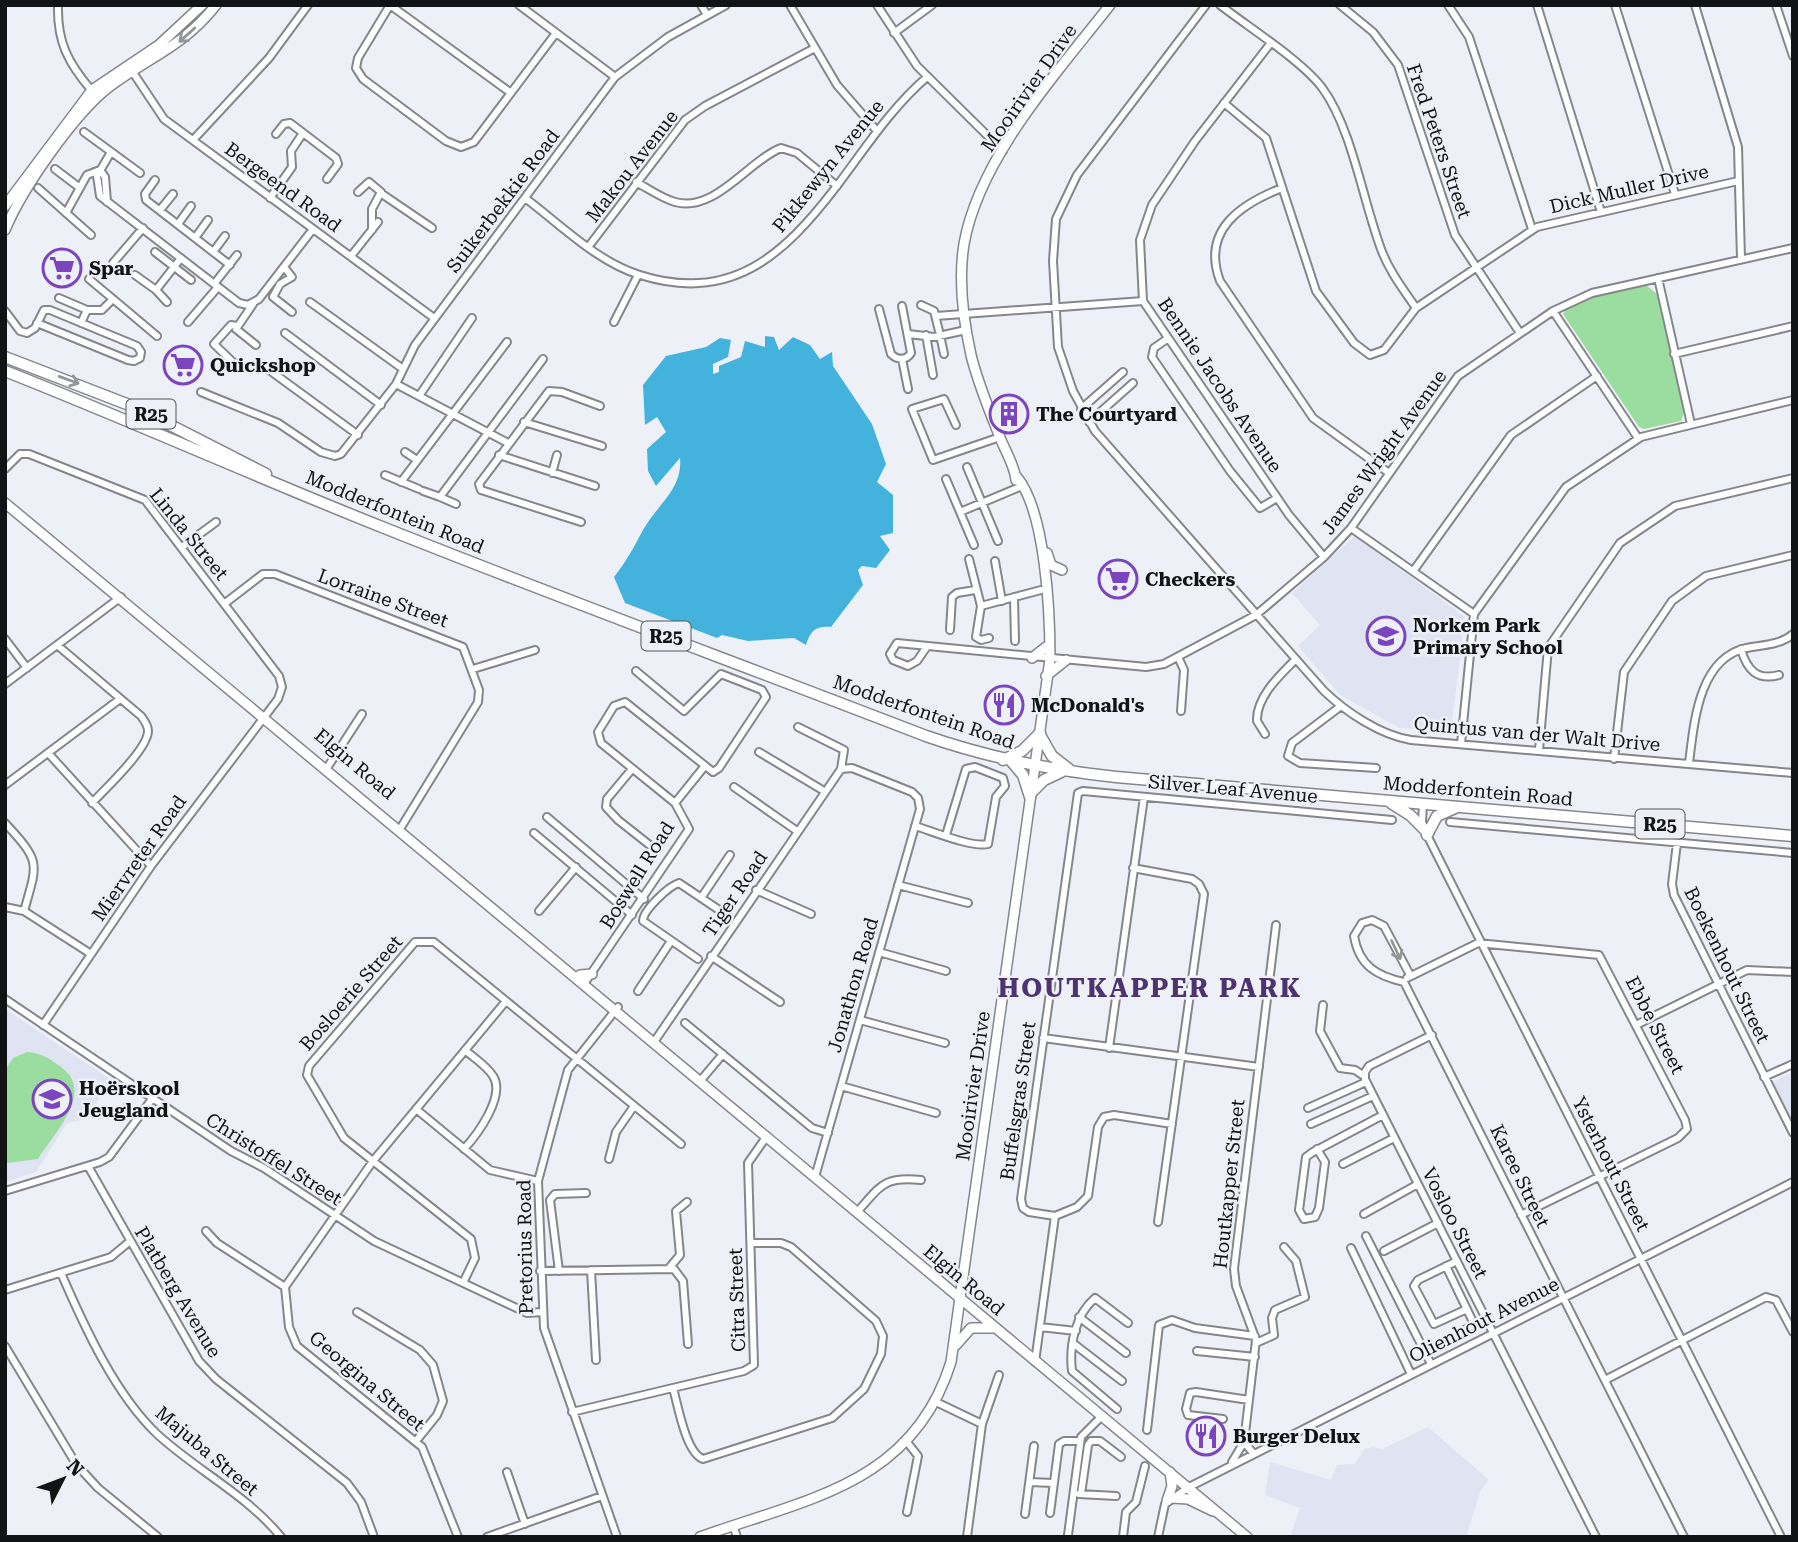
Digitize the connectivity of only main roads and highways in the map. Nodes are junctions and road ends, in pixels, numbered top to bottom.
1 (5, 357) edge
2 (5, 371) edge
3 (289, 488) junction
4 (1007, 761) junction
5 (1061, 772) junction
6 (1073, 773) junction
7 (1384, 800) junction
8 (1459, 807) junction
9 (1793, 836) edge

1 -> 3 main road, Modderfontein Road / R25
2 - 3 main road, Modderfontein Road / R25
3 - 4 main road, Modderfontein Road / R25
4 - 5 main road, Modderfontein Road / R25
4 - 5 main road
4 - 6 main road
5 - 6 main road, Modderfontein Road / R25
6 - 7 main road, Modderfontein Road / R25
7 - 8 main road, Modderfontein Road / R25
7 - 8 main road
8 - 9 main road, Modderfontein Road / R25

